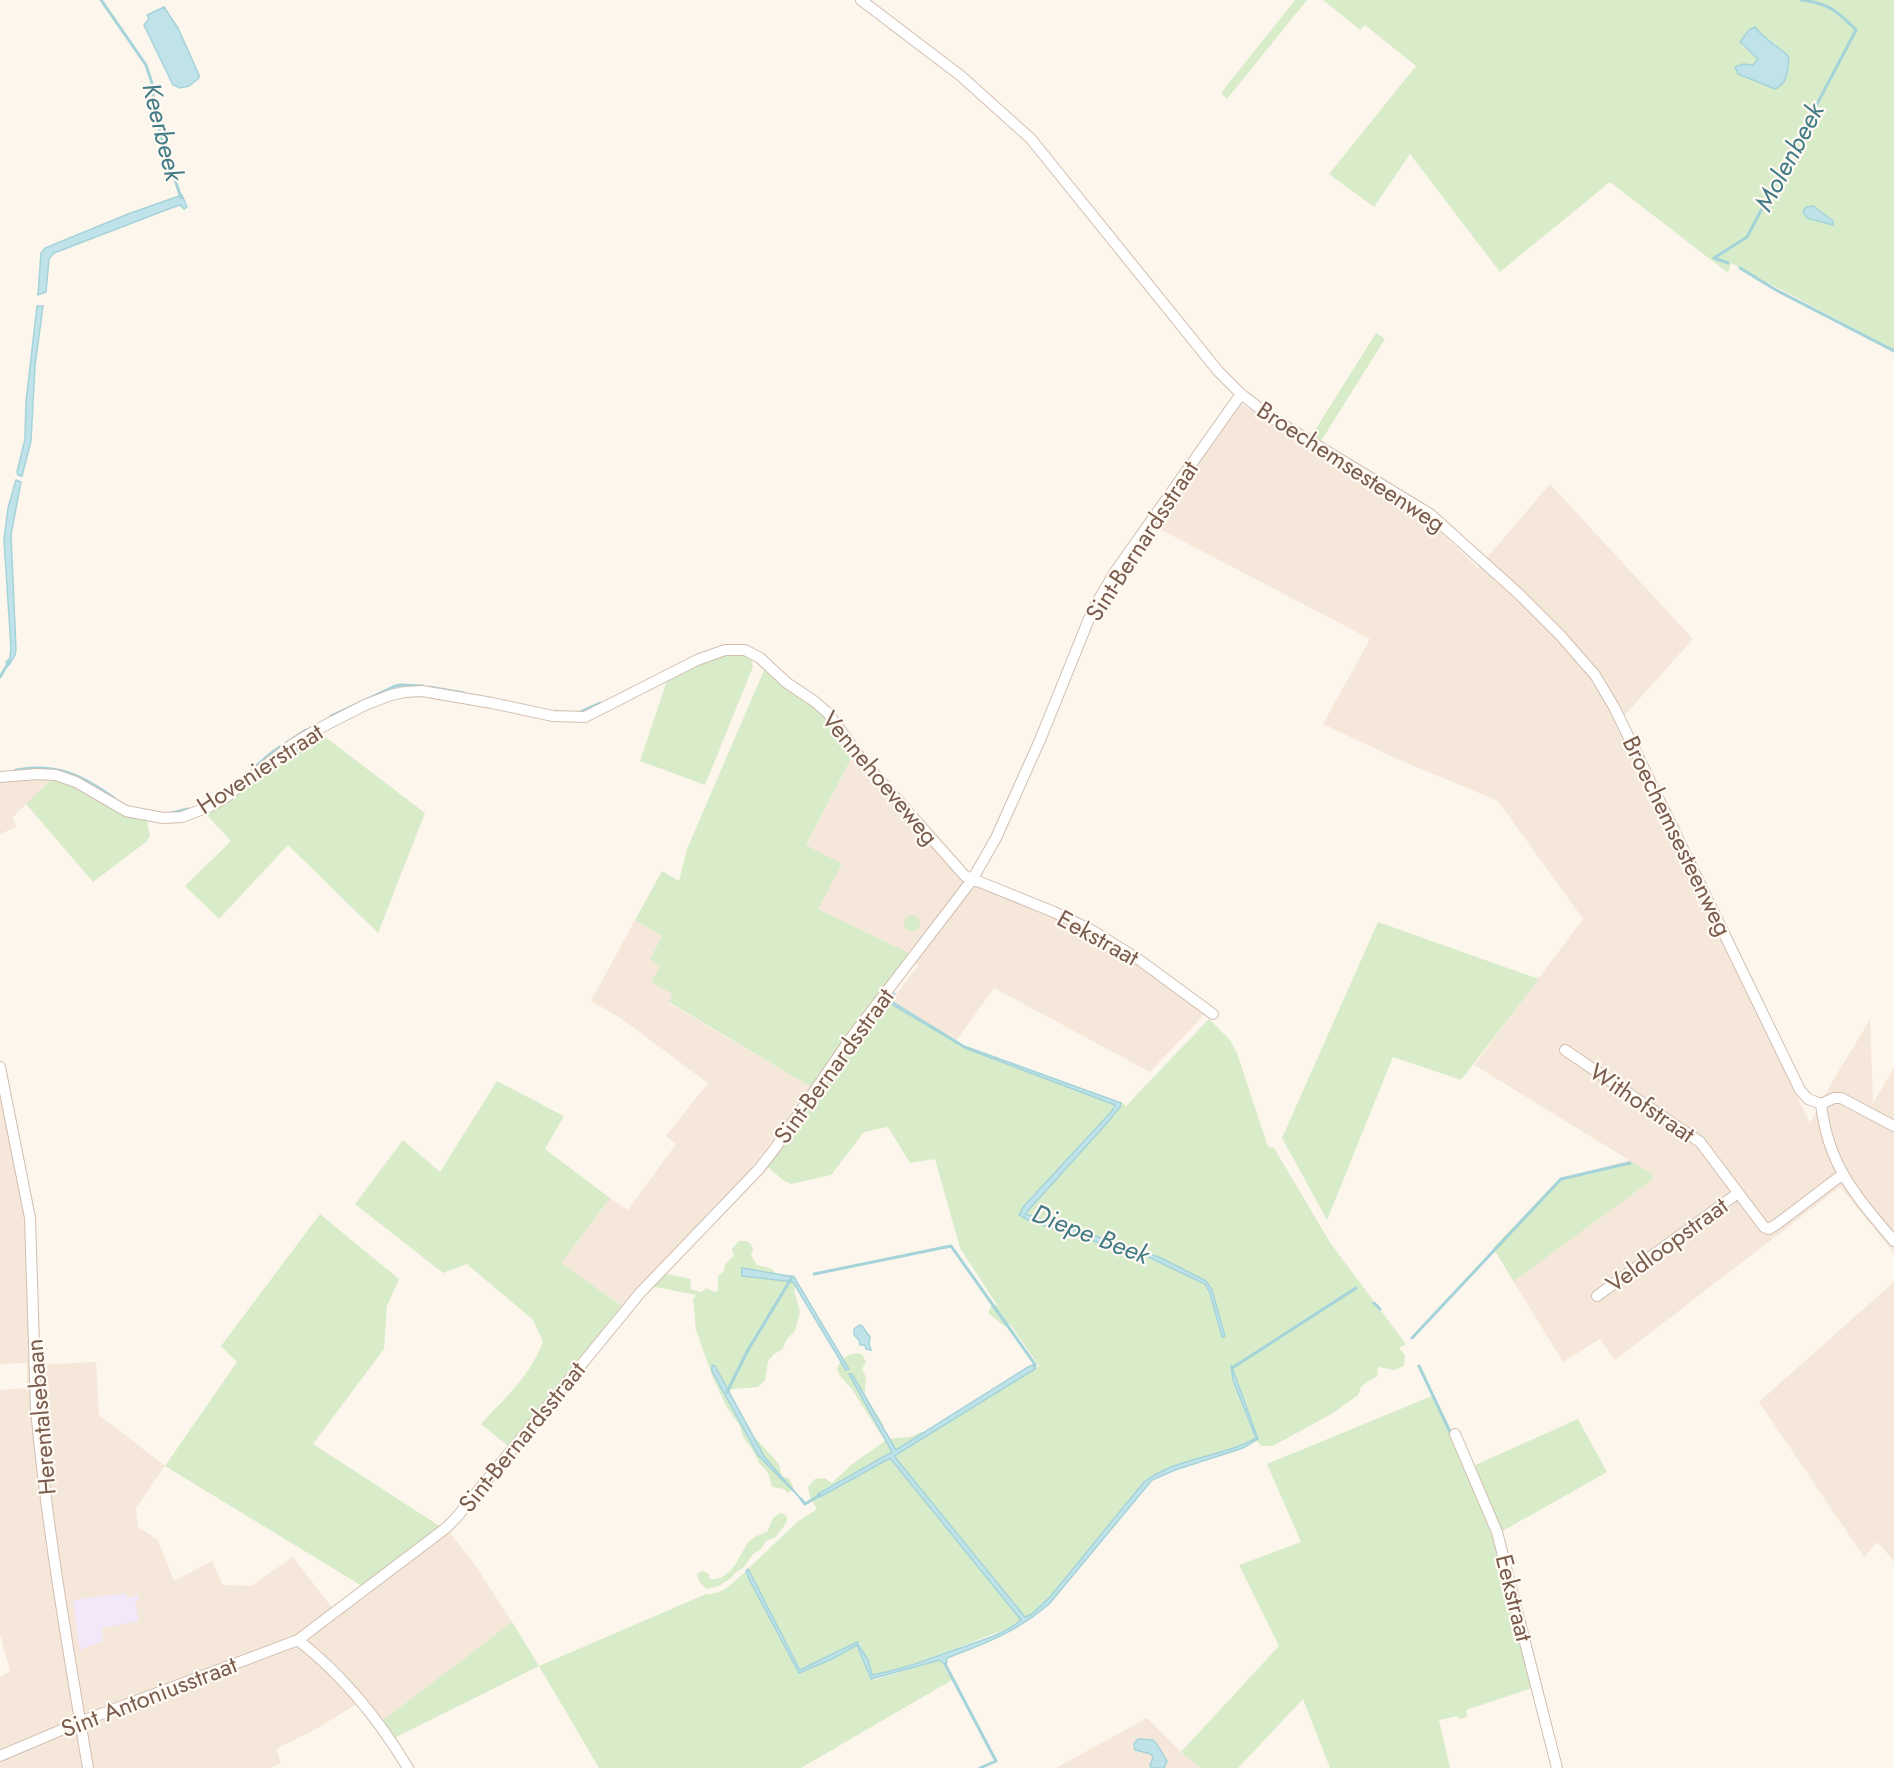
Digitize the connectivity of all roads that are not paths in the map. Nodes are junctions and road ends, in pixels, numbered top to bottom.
1 (861, 0) edge
2 (1241, 394) junction
3 (349, 714) joint
4 (0, 777) edge
5 (972, 880) junction
6 (1213, 1014) dead end
7 (1564, 1050) dead end
8 (0, 1067) edge
9 (1821, 1104) junction
10 (1894, 1126) edge
11 (1843, 1174) junction
12 (1738, 1193) junction
13 (1894, 1240) edge
14 (1597, 1296) dead end
15 (1455, 1434) dead end
16 (298, 1640) junction
17 (80, 1722) junction
18 (0, 1756) edge
19 (88, 1768) edge
20 (408, 1768) edge
21 (1557, 1768) edge

1 - 2 street, Broechemsesteenweg
2 - 5 street, Sint-Bernardsstraat
2 - 9 street, Broechemsesteenweg
3 - 4 street, Hovenierstraat
3 - 5 street, Vennehoeveweg
5 - 6 street, Eekstraat
5 - 16 street, Sint-Bernardsstraat
7 - 12 street, Withofstraat
8 - 17 street, Herentalsebaan
9 - 10 street
9 - 11 street
11 - 12 street, Withofstraat
11 - 13 street
12 - 14 street, Veldloopstraat
15 - 21 street, Eekstraat
16 - 17 street, Sint Antoniusstraat
16 - 20 street
17 - 18 street, Sint Antoniusstraat
17 - 19 street, Herentalsebaan

